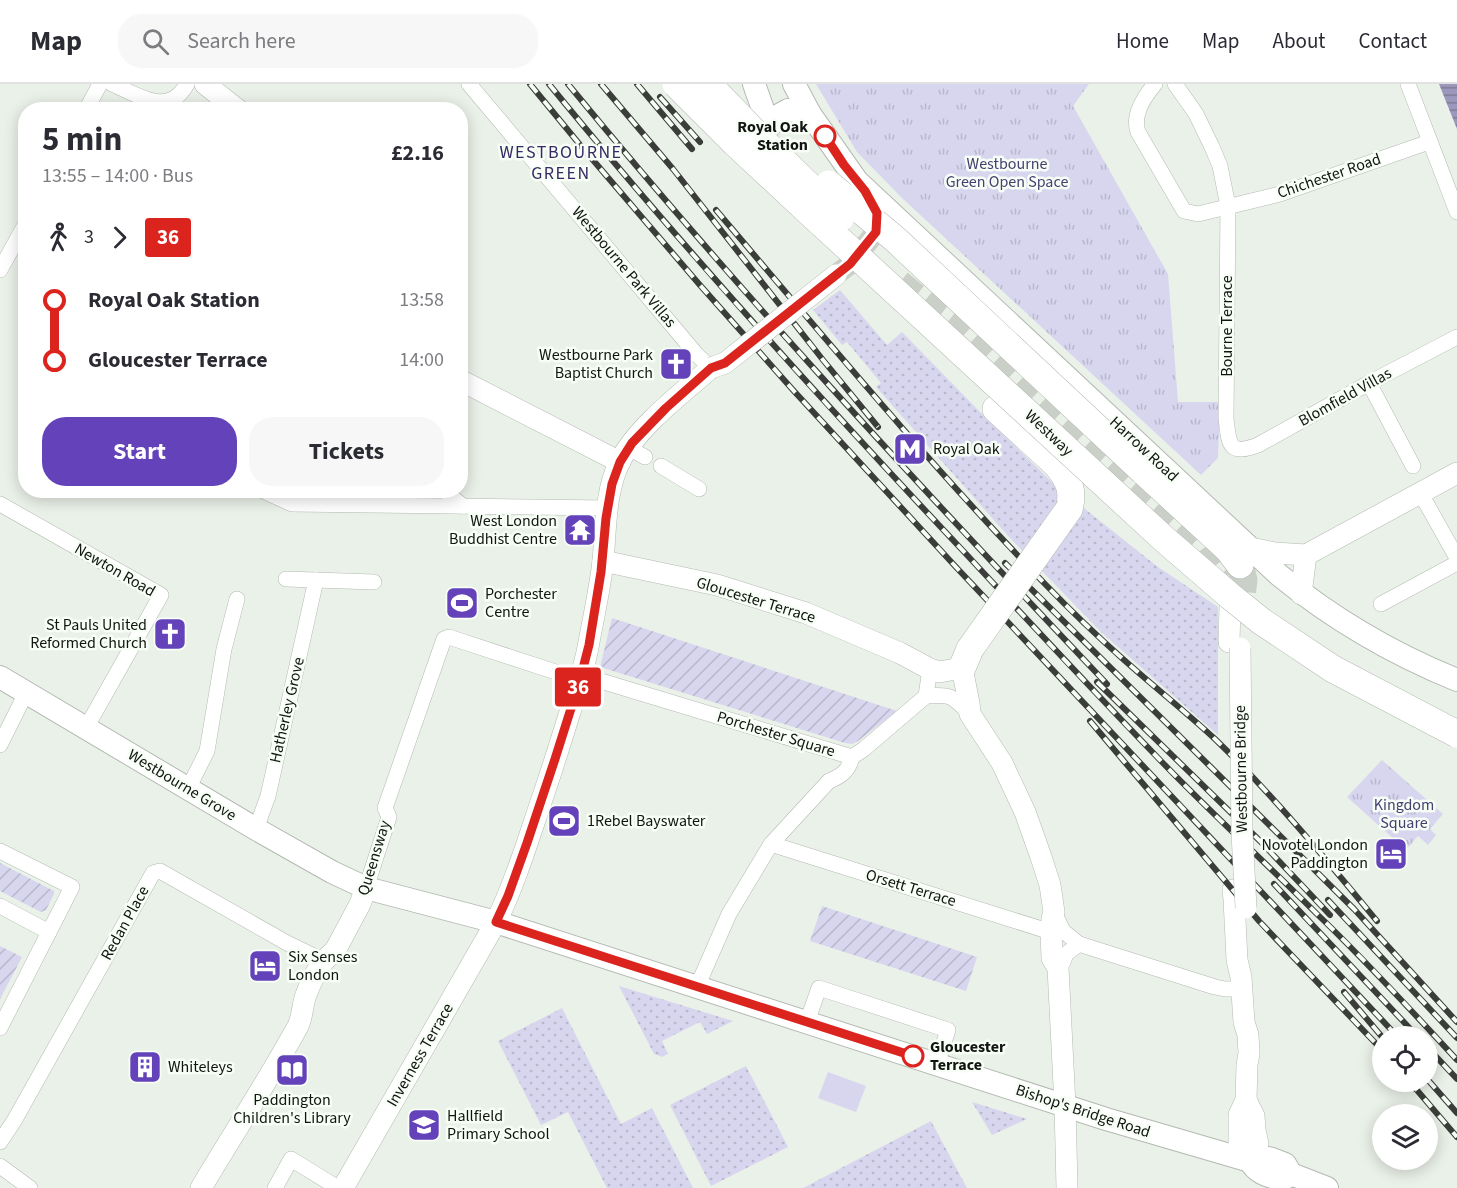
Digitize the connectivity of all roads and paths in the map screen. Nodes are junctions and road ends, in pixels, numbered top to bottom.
1 (100, 84) edge
2 (112, 84) edge
3 (188, 84) edge
4 (206, 84) edge
5 (469, 84) edge
6 (676, 84) edge
7 (710, 84) edge
8 (754, 84) edge
9 (794, 84) edge
10 (1155, 84) edge
11 (1175, 84) edge
12 (1408, 84) edge
13 (90, 102) edge
14 (159, 102) edge
15 (166, 102) edge
16 (224, 102) edge
17 (810, 114) junction
18 (1429, 142) junction
19 (857, 182) junction
20 (1228, 206) junction
21 (1457, 212) edge
22 (877, 213) dead end
23 (18, 237) edge
24 (0, 270) edge
25 (832, 271) tunnel mouth
26 (1457, 337) edge
27 (711, 368) junction
28 (1369, 383) junction
29 (468, 384) edge
30 (1232, 446) joint
31 (631, 456) junction
32 (661, 466) dead end
33 (1413, 466) dead end
34 (1457, 473) edge
35 (699, 489) dead end
36 (1421, 494) junction
37 (284, 498) edge
38 (452, 498) edge
39 (0, 504) edge
40 (463, 506) junction
41 (608, 508) junction
42 (1455, 550) edge
43 (1306, 555) junction
44 (1246, 556) junction
45 (603, 561) junction
46 (1457, 563) edge
47 (286, 579) dead end
48 (374, 582) dead end
49 (315, 585) junction
50 (1301, 594) junction
51 (237, 599) dead end
52 (1381, 604) dead end
53 (1236, 611) tunnel mouth
54 (966, 659) junction
55 (930, 669) junction
56 (0, 677) edge
57 (581, 678) junction
58 (1457, 680) edge
59 (26, 693) junction
60 (926, 696) junction
61 (970, 714) junction
62 (1457, 715) edge
63 (86, 728) junction
64 (1457, 734) edge
65 (0, 745) edge
66 (833, 751) junction
67 (852, 757) junction
68 (829, 781) junction
69 (188, 789) junction
70 (256, 829) junction
71 (771, 844) junction
72 (0, 851) edge
73 (366, 888) junction
74 (0, 906) edge
75 (496, 922) junction
76 (1052, 922) junction
77 (49, 932) junction
78 (1079, 944) junction
79 (324, 961) junction
80 (1058, 968) junction
81 (1242, 983) junction
82 (696, 987) junction
83 (807, 1022) junction
84 (0, 1028) edge
85 (937, 1064) junction
86 (1065, 1106) junction
87 (0, 1142) edge
88 (1250, 1161) junction
89 (0, 1166) edge
90 (30, 1188) edge
91 (201, 1188) edge
92 (275, 1188) edge
93 (338, 1188) edge
94 (343, 1188) edge
95 (1067, 1188) edge
96 (1251, 1188) edge
97 (1327, 1188) edge

1 - 13 street
2 - 14 street
3 - 15 street
4 - 16 street
5 - 27 street, Westbourne Park Villas
6 - 54 highway, bridge
6 - 64 highway, Westway, bridge
7 - 44 highway, bridge
7 - 62 highway, Westway, bridge
8 - 17 main road
9 - 17 main road, Harrow Road
10 - 20 street
11 - 20 street, Bourne Terrace
12 - 18 street
17 - 19 main road, Harrow Road
18 - 20 street, Chichester Road
18 - 21 street
19 - 22 street, Harrow Road
19 - 44 main road, Harrow Road
20 - 30 street, Bourne Terrace
23 - 24 street
25 - 27 street
26 - 28 street, Blomfield Villas
27 - 31 street
28 - 30 street, Blomfield Villas
28 - 33 street
29 - 31 street
31 - 41 street, Inverness Terrace
32 - 35 street
34 - 36 street
36 - 42 street
36 - 43 street
37 - 40 street
38 - 40 street
39 - 63 street, Newton Road
40 - 41 street
41 - 45 street, Inverness Terrace
43 - 44 street
43 - 50 street
44 - 50 main road, Harrow Road
45 - 55 street, Gloucester Terrace
45 - 57 street, Inverness Terrace
46 - 52 street
47 - 49 street
48 - 49 street
49 - 70 street, Hatherley Grove
50 - 58 main road, Harrow Road
51 - 69 street
53 - 81 street, Westbourne Bridge
54 - 55 street, Gloucester Terrace
54 - 61 street
55 - 60 street
56 - 59 main road, Westbourne Grove
57 - 66 street, Porchester Square
57 - 73 street, Queensway
57 - 75 street, Inverness Terrace
59 - 63 main road, Westbourne Grove
59 - 65 street
60 - 61 street
60 - 67 street, Porchester Square
61 - 76 street
63 - 69 main road, Westbourne Grove
66 - 67 street, Porchester Square
66 - 68 street
67 - 68 street
68 - 71 street
69 - 70 main road, Westbourne Grove
70 - 73 main road, Westbourne Grove
71 - 76 street, Orsett Terrace
71 - 82 street
72 - 77 street
73 - 75 main road, Bishop's Bridge Road
73 - 79 street, Queensway
74 - 77 street
75 - 82 main road, Bishop's Bridge Road
75 - 94 street, Inverness Terrace
76 - 78 street
76 - 80 street
77 - 84 street
78 - 80 street
78 - 81 street
79 - 87 street, Redan Place
79 - 91 street, Queensway
80 - 86 street
81 - 88 street, Westbourne Bridge
82 - 83 main road, Bishop's Bridge Road
83 - 85 main road, Bishop's Bridge Road
83 - 85 street
85 - 86 main road, Bishop's Bridge Road
86 - 88 main road, Bishop's Bridge Road
86 - 95 street
88 - 96 main road
88 - 97 main road, Bishop's Bridge Road
89 - 90 street
92 - 93 street

